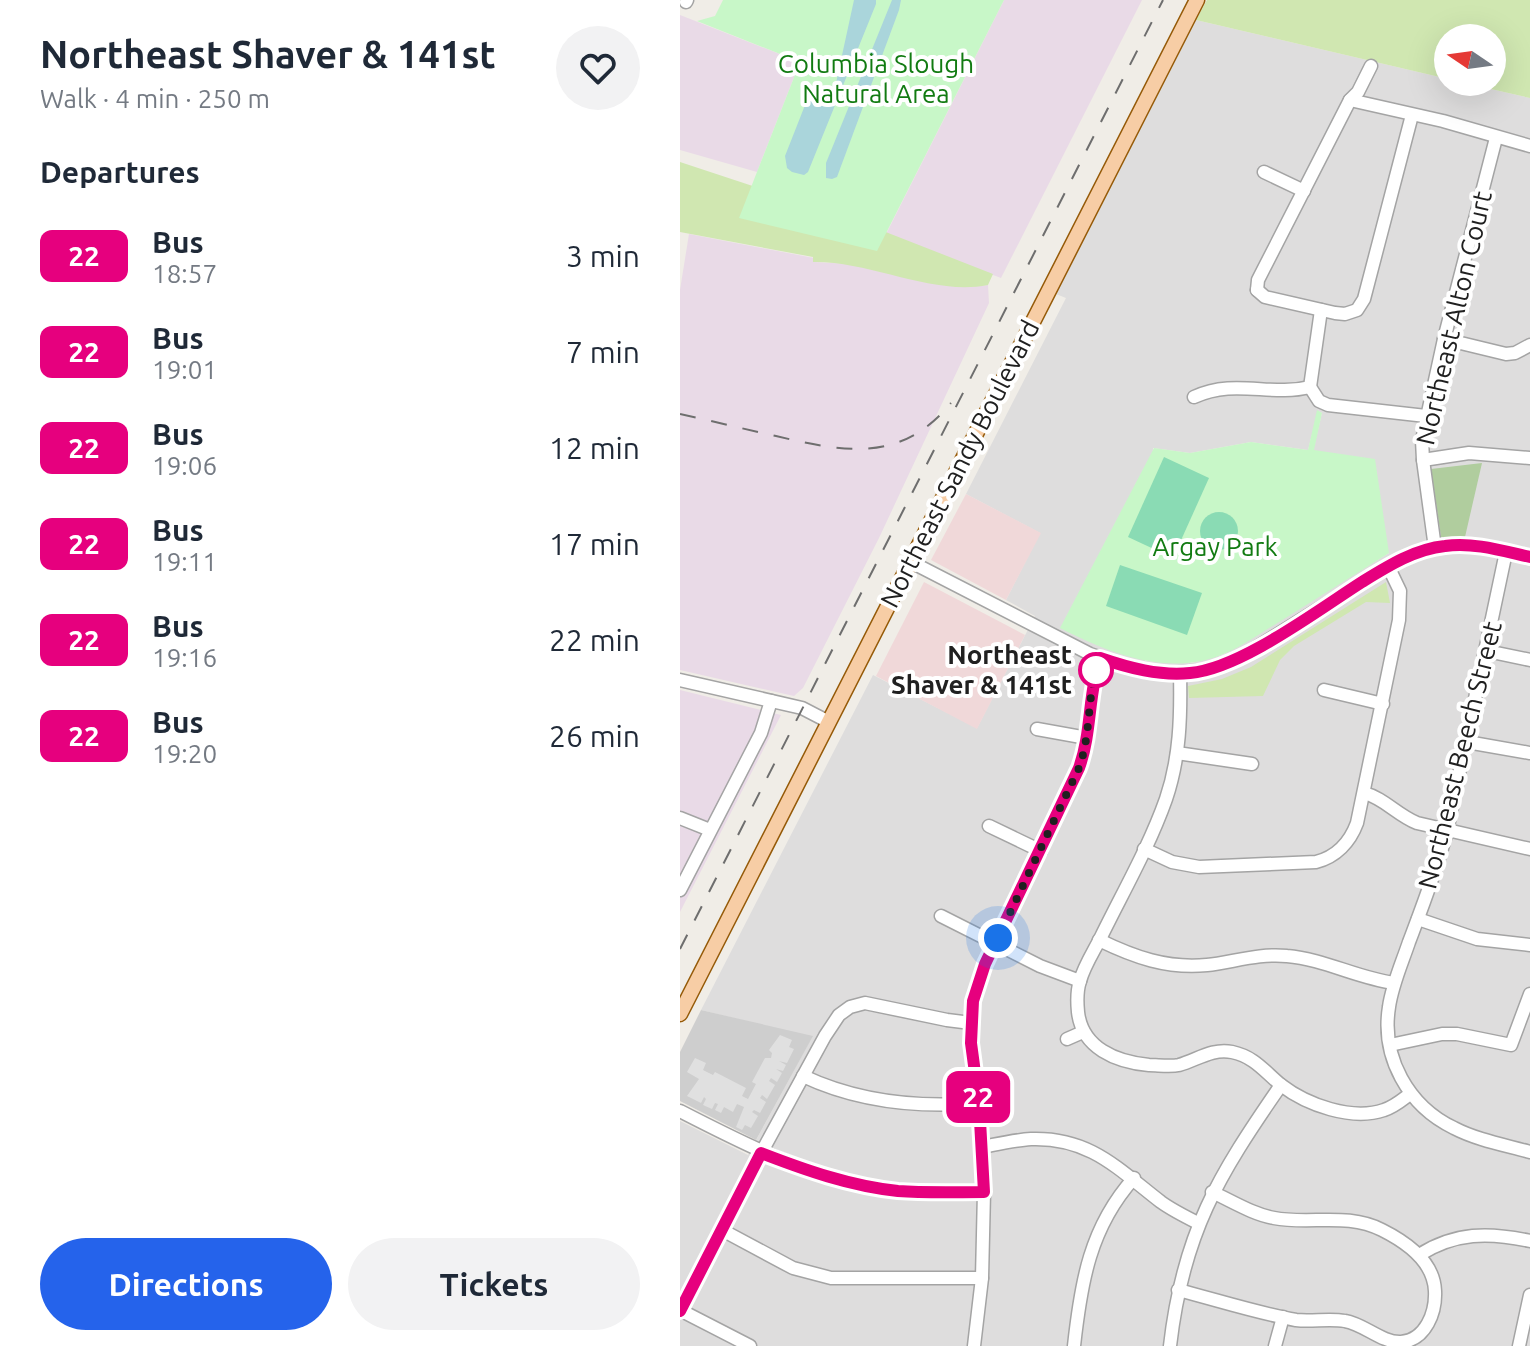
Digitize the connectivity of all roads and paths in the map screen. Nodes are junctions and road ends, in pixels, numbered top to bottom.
1 (1197, 0) edge
2 (1371, 66) dead end
3 (1350, 100) junction
4 (1412, 115) junction
5 (1496, 138) junction
6 (1530, 146) edge
7 (1264, 172) dead end
8 (1304, 191) junction
9 (1321, 310) junction
10 (1444, 339) junction
11 (1528, 350) edge
12 (1310, 387) junction
13 (1194, 397) dead end
14 (1426, 416) junction
15 (1530, 458) edge
16 (1423, 460) junction
17 (1435, 548) junction
18 (1506, 552) junction
19 (1530, 557) edge
20 (911, 562) junction
21 (1388, 566) junction
22 (1487, 651) junction
23 (1100, 658) junction
24 (1530, 660) edge
25 (1180, 673) junction
26 (680, 680) edge
27 (1324, 690) dead end
28 (771, 701) junction
29 (1383, 704) junction
30 (829, 722) junction
31 (1037, 729) dead end
32 (1087, 738) junction
33 (1467, 742) junction
34 (1177, 753) junction
35 (1530, 753) edge
36 (1252, 764) dead end
37 (1364, 793) junction
38 (680, 818) edge
39 (989, 826) dead end
40 (710, 830) junction
41 (1447, 831) junction
42 (1144, 849) junction
43 (1530, 849) edge
44 (1041, 851) junction
45 (1333, 855) junction
46 (1342, 868) dead end
47 (680, 890) edge
48 (941, 916) dead end
49 (1418, 919) junction
50 (1099, 940) junction
51 (995, 943) junction
52 (1530, 945) edge
53 (1080, 981) junction
54 (1394, 983) junction
55 (1530, 994) edge
56 (680, 1014) edge
57 (971, 1023) junction
58 (1083, 1032) junction
59 (1067, 1039) dead end
60 (1390, 1045) junction
61 (803, 1076) junction
62 (1281, 1085) junction
63 (1410, 1094) junction
64 (979, 1103) junction
65 (680, 1111) edge
66 (982, 1147) junction
67 (1530, 1152) edge
68 (761, 1153) junction
69 (1134, 1178) junction
70 (984, 1192) junction
71 (1212, 1192) junction
72 (1198, 1223) junction
73 (722, 1230) junction
74 (1530, 1241) edge
75 (1419, 1255) junction
76 (982, 1278) junction
77 (1178, 1290) junction
78 (1530, 1298) edge
79 (680, 1310) edge
80 (1283, 1317) junction
81 (750, 1346) edge
82 (974, 1346) edge
83 (1074, 1346) edge
84 (1170, 1346) edge
85 (1275, 1346) edge
86 (1519, 1346) edge

1 - 20 main road, Northeast Sandy Boulevard
2 - 3 street
3 - 4 street
3 - 8 street
4 - 5 street
4 - 9 street
5 - 6 street
5 - 10 street, Northeast Alton Court
7 - 8 street
8 - 9 street
9 - 12 street
10 - 11 street
10 - 14 street, Northeast Alton Court
12 - 13 street
12 - 14 street
14 - 16 street, Northeast Alton Court
15 - 16 street
16 - 17 street, Northeast Alton Court
17 - 18 street
17 - 21 street
18 - 19 street
18 - 22 street, Northeast Beech Street
20 - 23 street
20 - 30 main road, Northeast Sandy Boulevard
21 - 25 street
21 - 29 street
22 - 24 street
22 - 33 street, Northeast Beech Street
23 - 25 street
23 - 32 street
25 - 34 street
26 - 28 street
27 - 29 street
28 - 30 street
28 - 40 street
29 - 37 street
30 - 56 main road, Northeast Sandy Boulevard
31 - 32 street
32 - 44 street
33 - 35 street
33 - 41 street, Northeast Beech Street
34 - 36 street
34 - 42 street
37 - 41 street
37 - 45 street
38 - 40 street
39 - 44 street
40 - 47 street
41 - 43 street
41 - 49 street, Northeast Beech Street
42 - 45 street
42 - 50 street
44 - 51 street
45 - 46 street
48 - 51 street
49 - 52 street
49 - 54 street, Northeast Beech Street
50 - 53 street
50 - 54 street
51 - 53 street
51 - 57 street
53 - 58 street
54 - 60 street, Northeast Beech Street
55 - 60 street
57 - 61 street
57 - 64 street
58 - 59 street
58 - 62 street
60 - 63 street, Northeast Beech Street
61 - 64 street
61 - 68 street
62 - 63 street
62 - 71 street
63 - 67 street
64 - 66 street
65 - 68 street
66 - 69 street
66 - 70 street
68 - 70 street
68 - 73 street
69 - 72 street
69 - 83 street
70 - 76 street
71 - 72 street
71 - 75 street
72 - 77 street
73 - 76 street
73 - 79 street
74 - 75 street
75 - 80 street
76 - 82 street
77 - 80 street
77 - 84 street
78 - 86 street
79 - 81 street
80 - 85 street

